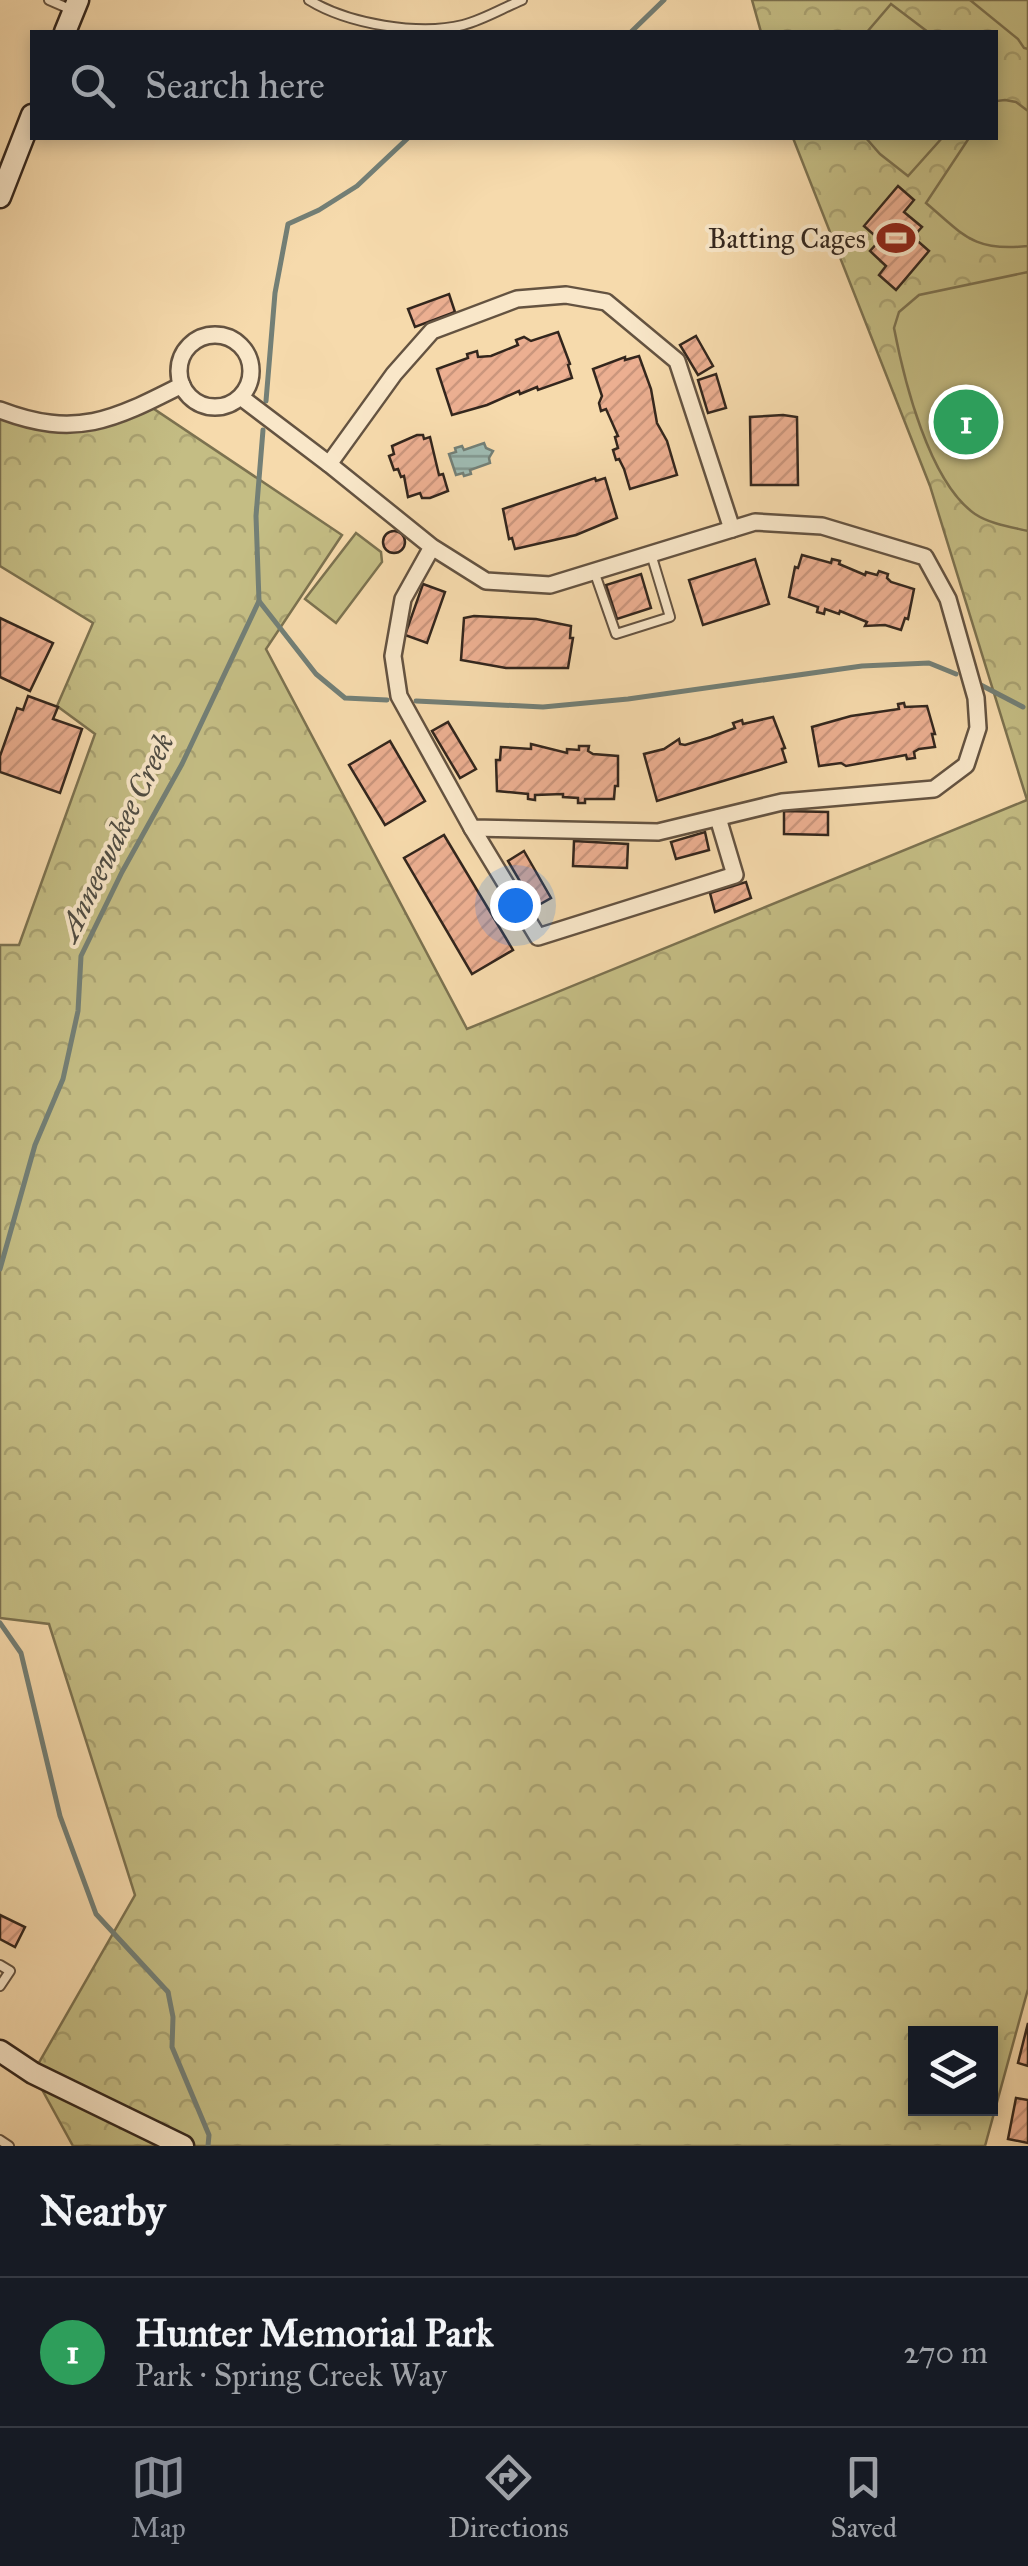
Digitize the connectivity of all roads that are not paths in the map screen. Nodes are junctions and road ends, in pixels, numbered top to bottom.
1 (49, 0) edge
2 (309, 0) edge
3 (522, 0) edge
4 (76, 6) edge
5 (66, 30) edge
6 (416, 30) edge
7 (429, 30) edge
8 (30, 120) edge
9 (0, 197) edge
10 (182, 384) junction
11 (242, 398) junction
12 (0, 410) edge
13 (329, 464) junction
14 (732, 529) junction
15 (432, 547) junction
16 (651, 554) junction
17 (594, 571) junction
18 (718, 818) junction
19 (472, 828) junction
20 (0, 1965) edge
21 (0, 1986) edge
22 (0, 2050) edge
23 (0, 2140) edge
24 (8, 2146) edge
25 (182, 2146) edge

1 - 4 lane
2 - 6 lane
3 - 7 lane
4 - 5 street
8 - 9 street
10 - 11 street
10 - 11 street
10 - 12 street
11 - 13 street
13 - 14 street
13 - 15 street
14 - 16 street
14 - 18 street
15 - 17 street
15 - 19 street
16 - 17 street
16 - 17 lane
18 - 19 street
18 - 19 street
20 - 21 lane
22 - 25 street
23 - 24 lane

